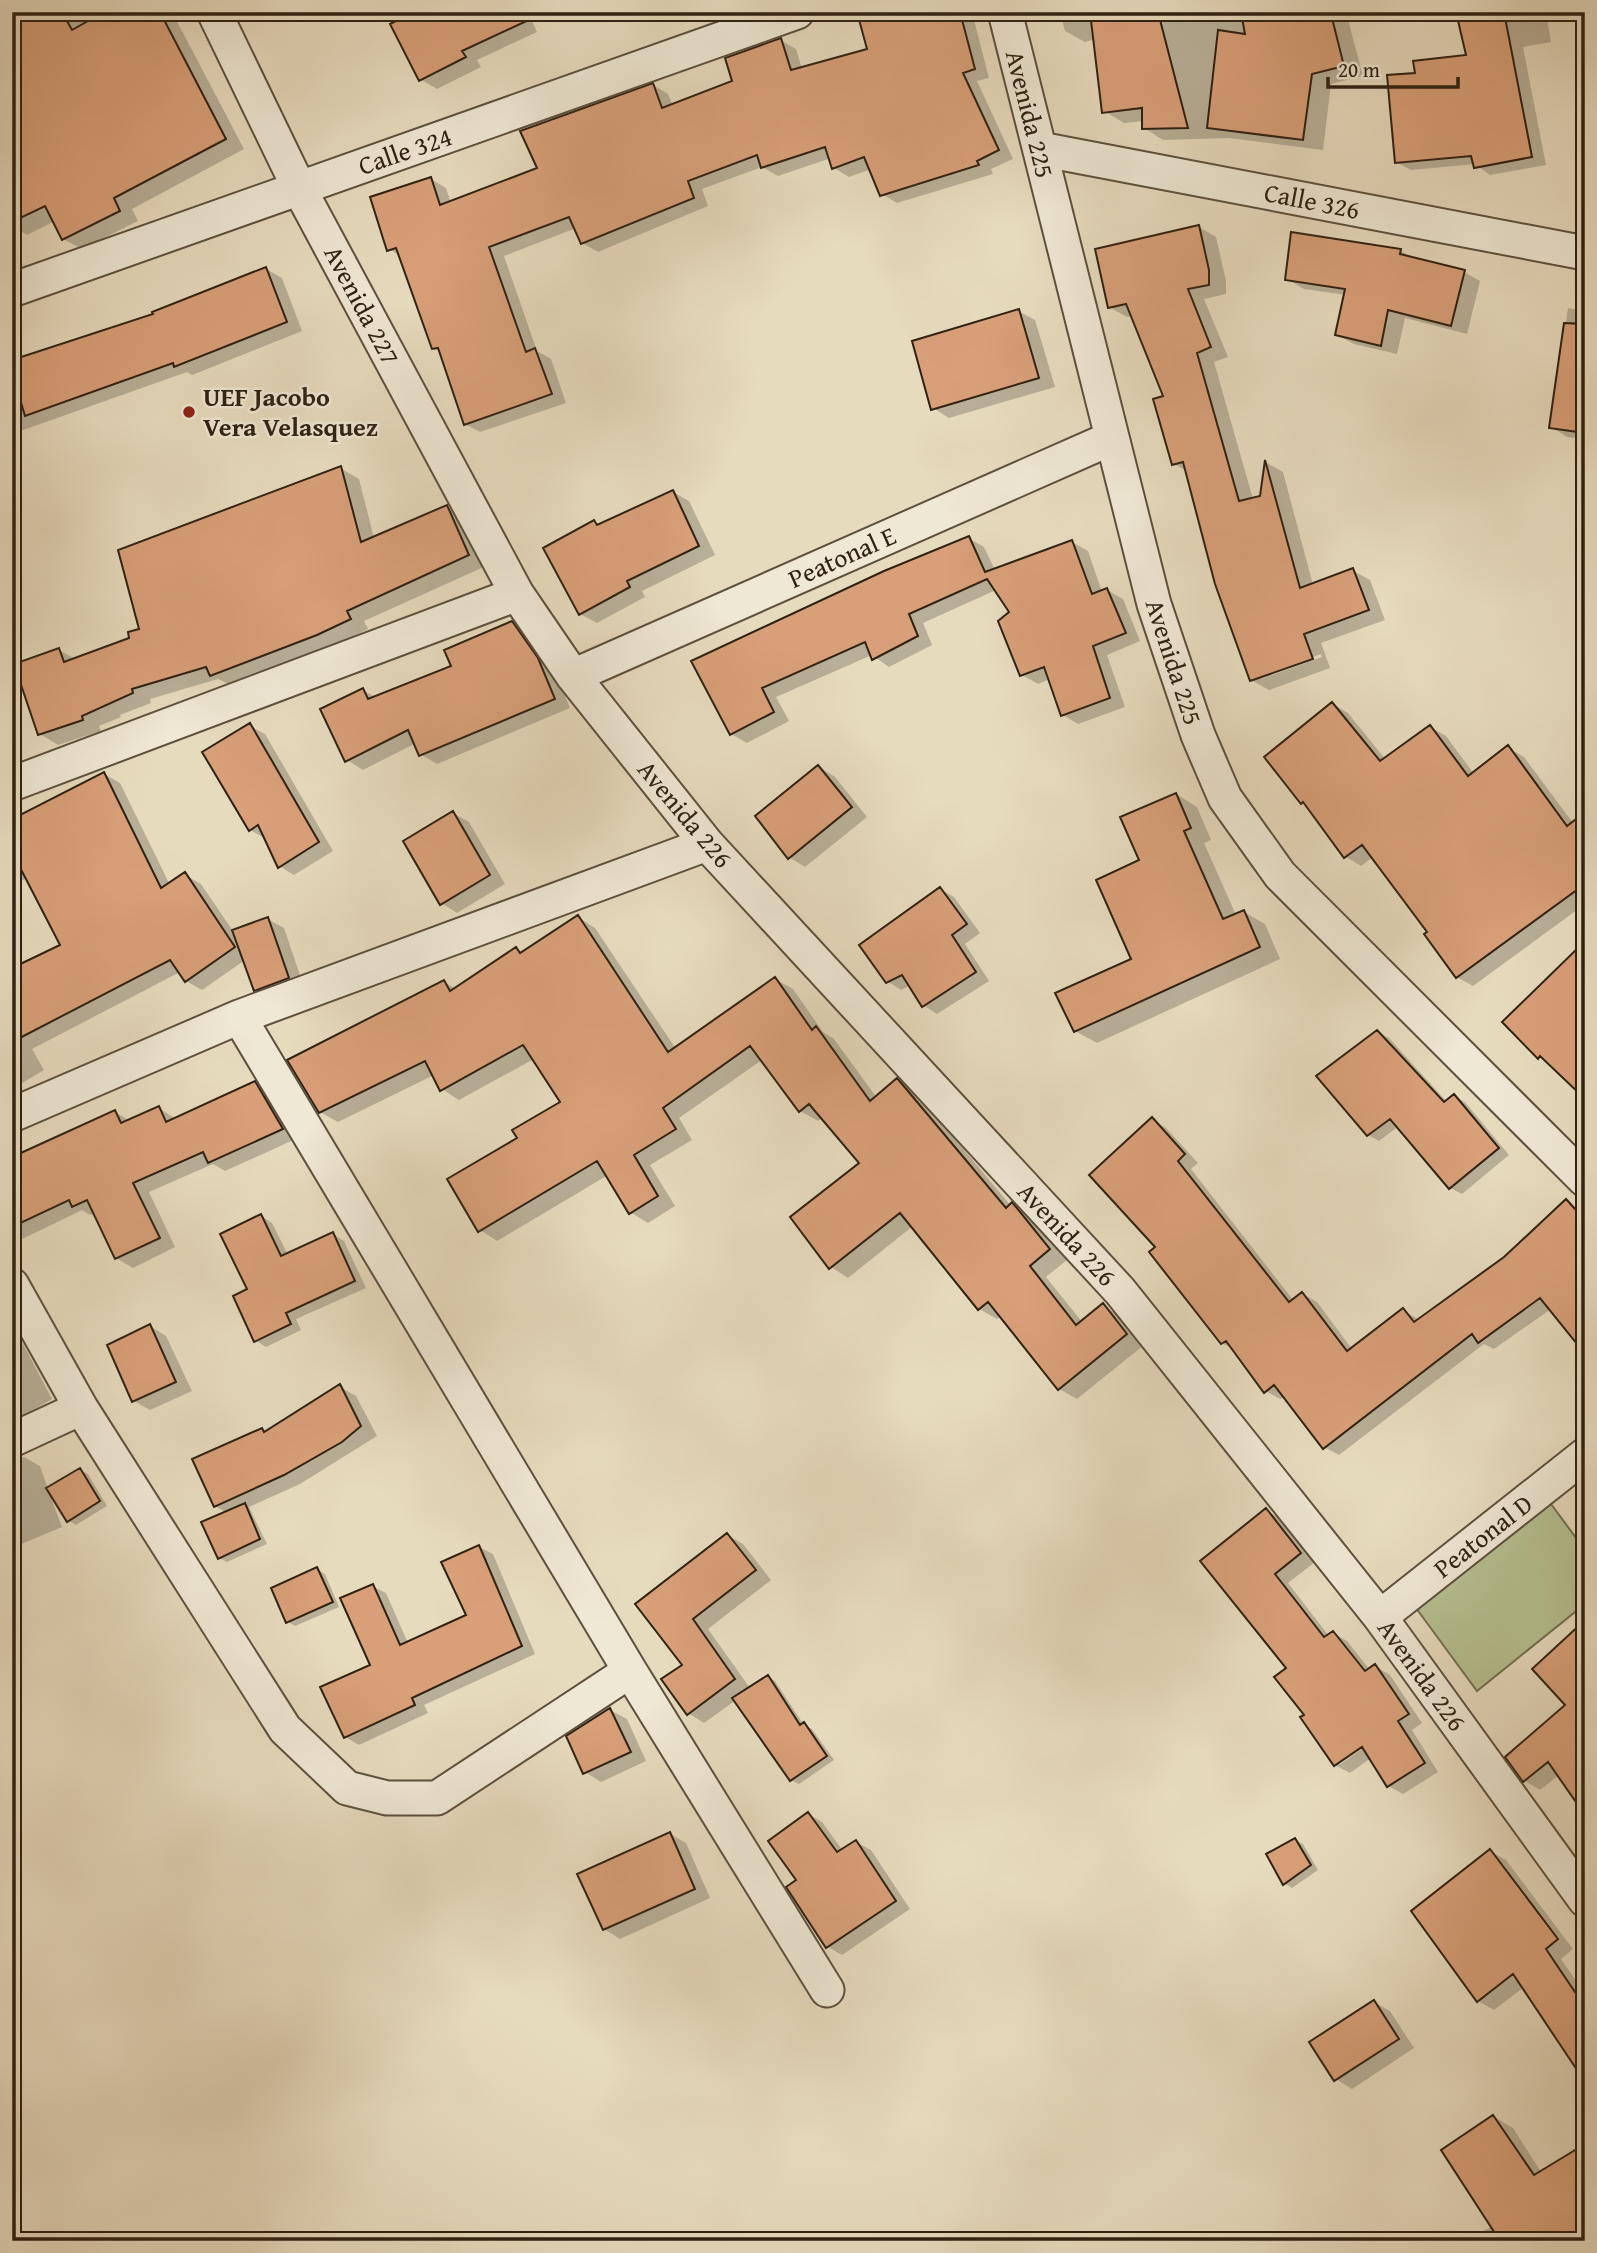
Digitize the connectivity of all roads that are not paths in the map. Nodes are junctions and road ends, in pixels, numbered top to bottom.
1 (215, 12) edge
2 (797, 12) edge
3 (1005, 12) edge
4 (1040, 149) junction
5 (299, 188) junction
6 (1585, 253) edge
7 (12, 290) edge
8 (1112, 438) junction
9 (517, 594) junction
10 (573, 676) junction
11 (12, 784) edge
12 (707, 844) junction
13 (239, 1017) junction
14 (12, 1115) edge
15 (1585, 1180) edge
16 (12, 1285) edge
17 (81, 1408) junction
18 (12, 1440) edge
19 (1585, 1455) edge
20 (1380, 1617) junction
21 (630, 1671) junction
22 (1585, 1900) edge
23 (827, 1990) dead end

1 - 5 street, Avenida 227
2 - 5 street, Calle 324
3 - 4 street, Avenida 225
4 - 6 street, Calle 326
4 - 8 street, Avenida 225
5 - 7 street, Calle 324
5 - 9 street, Avenida 227
8 - 10 street, Peatonal E
8 - 15 street, Avenida 225
9 - 10 street, Avenida 226
9 - 11 street
10 - 12 street, Avenida 226
12 - 13 street
12 - 20 street, Avenida 226
13 - 14 street
13 - 21 street
16 - 17 street
17 - 18 street
17 - 21 street
19 - 20 street, Peatonal D
20 - 22 street, Avenida 226
21 - 23 street

